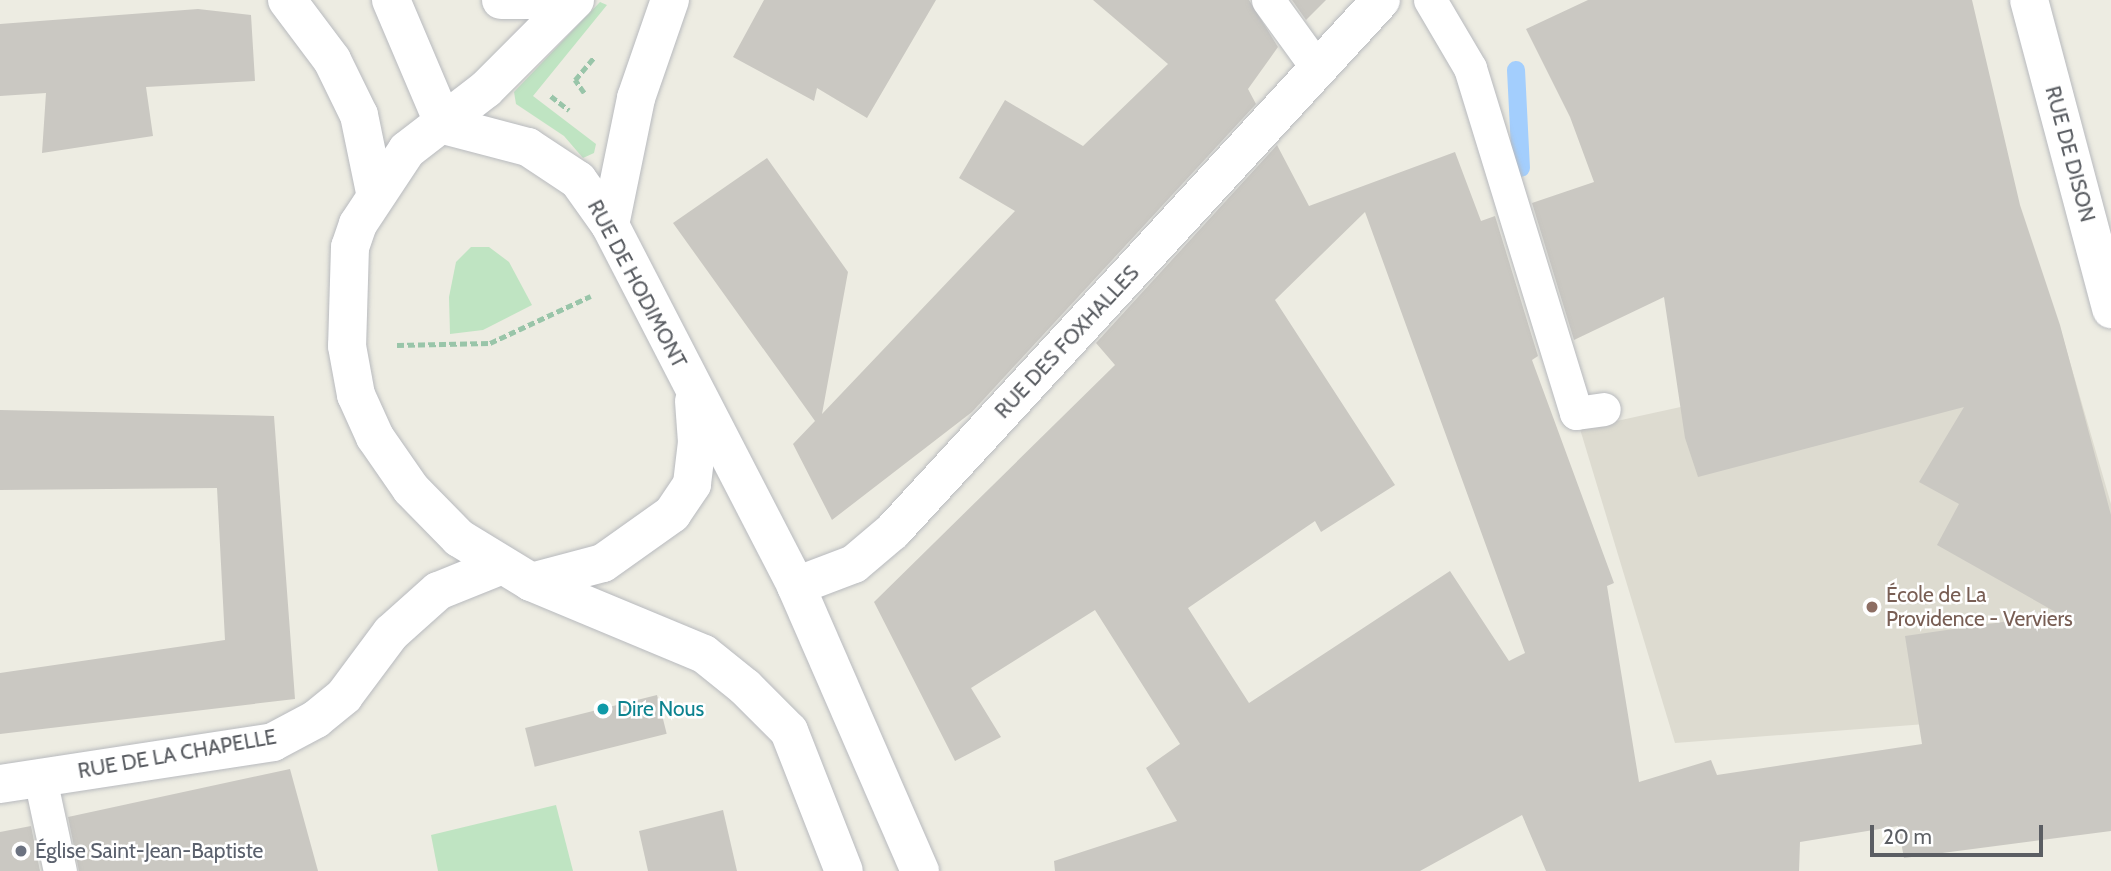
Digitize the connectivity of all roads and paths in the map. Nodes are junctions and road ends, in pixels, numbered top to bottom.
1 (287, 0) edge
2 (391, 0) edge
3 (501, 0) edge
4 (545, 0) edge
5 (575, 0) edge
6 (670, 0) edge
7 (1268, 0) edge
8 (1381, 0) edge
9 (1430, 0) edge
10 (2029, 0) edge
11 (1318, 69) junction
12 (444, 125) junction
13 (375, 192) junction
14 (610, 225) junction
15 (632, 275) junction
16 (2111, 309) edge
17 (347, 346) junction
18 (693, 392) junction
19 (1604, 409) dead end
20 (515, 574) junction
21 (796, 586) junction
22 (40, 778) junction
23 (0, 784) edge
24 (60, 871) edge
25 (844, 871) edge
26 (920, 871) edge

1 - 13 main road
2 - 12 main road
3 - 4 main road
5 - 12 main road
6 - 14 main road
7 - 11 lane
8 - 11 main road, RUE DES FOXHALLES
9 - 19 lane
10 - 16 main road, RUE DE DISON
11 - 21 main road, RUE DES FOXHALLES
12 - 13 main road
12 - 14 main road, RUE DE HODIMONT
13 - 17 main road
14 - 15 main road, RUE DE HODIMONT
15 - 17 path
15 - 18 main road, RUE DE HODIMONT
17 - 20 main road
18 - 20 main road, RUE DE HODIMONT
18 - 21 main road, RUE DE HODIMONT
20 - 22 main road, RUE DE LA CHAPELLE
20 - 25 main road
21 - 26 main road, RUE DE HODIMONT
22 - 23 main road, RUE DE LA CHAPELLE
22 - 24 lane

